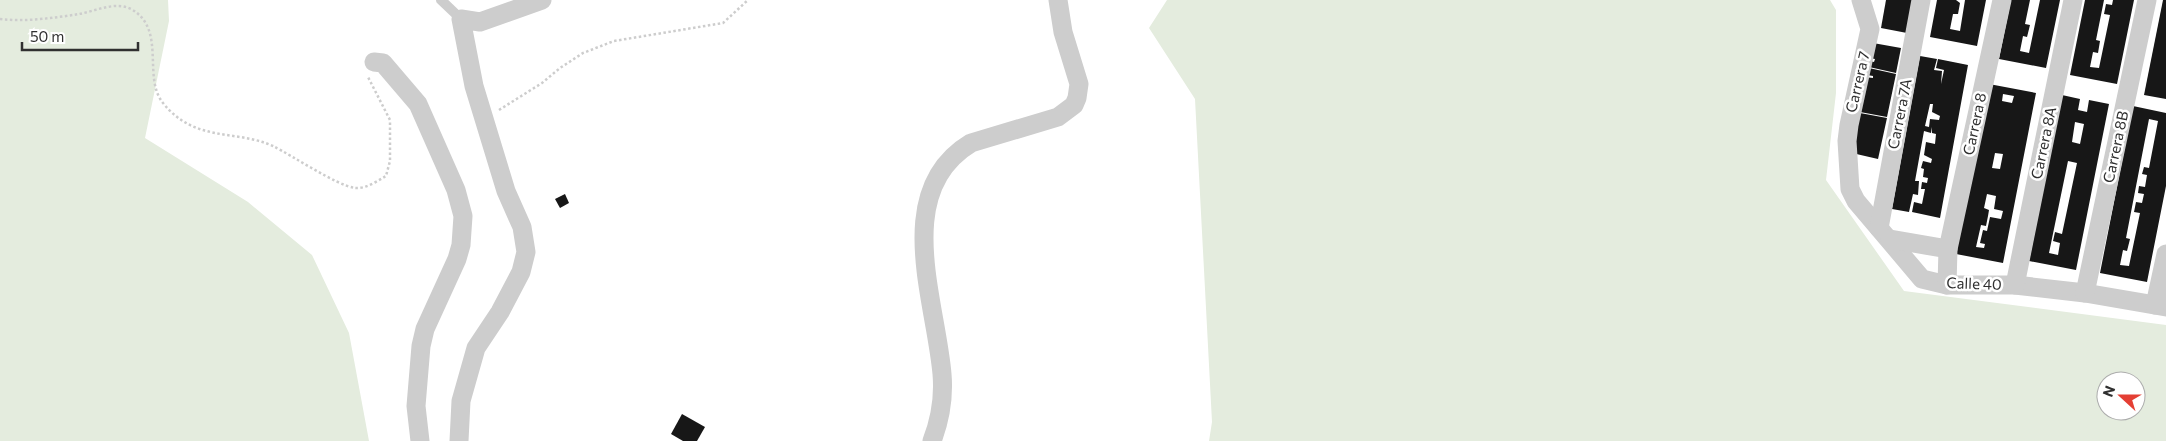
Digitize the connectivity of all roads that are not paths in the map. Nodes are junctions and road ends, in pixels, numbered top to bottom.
1 (441, 0) edge
2 (542, 0) edge
3 (1058, 0) edge
4 (1861, 0) edge
5 (1921, 0) edge
6 (2002, 0) edge
7 (2073, 0) edge
8 (2146, 0) edge
9 (462, 19) junction
10 (374, 62) road end
11 (1848, 164) joint
12 (1885, 234) junction
13 (1948, 249) junction
14 (2166, 254) edge
15 (1947, 285) junction
16 (2014, 285) junction
17 (2085, 293) junction
18 (2161, 306) edge
19 (420, 441) edge
20 (460, 441) edge
21 (932, 441) edge

1 - 9 lane
2 - 9 street
3 - 21 street
4 - 11 street, Carrera 7
5 - 12 street, Carrera 7A
6 - 13 street, Carrera 8
7 - 16 street, Carrera 8A
8 - 17 street, Carrera 8B
9 - 20 street
10 - 19 street
11 - 12 street, Calle 40
12 - 13 street
12 - 15 street, Calle 40
13 - 15 street, Carrera 8
14 - 18 street
15 - 16 street, Calle 40
16 - 17 street, Calle 40
17 - 18 street, Calle 40

